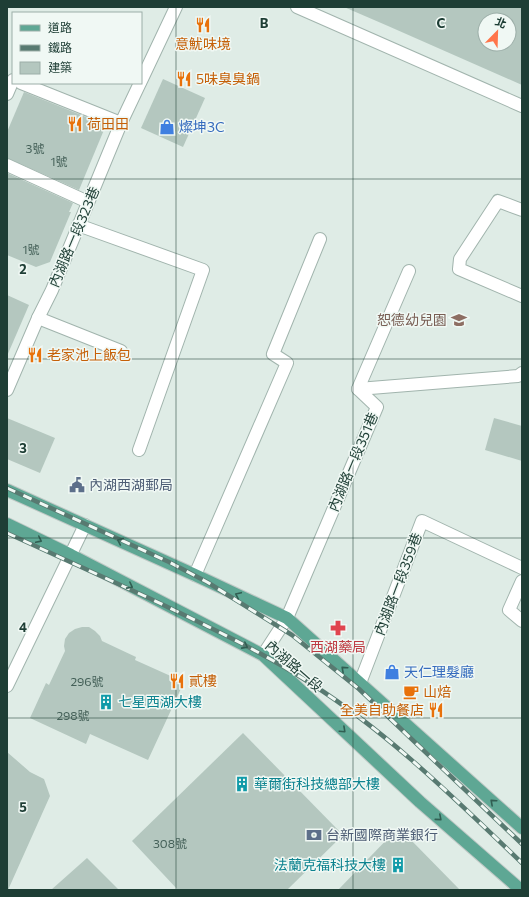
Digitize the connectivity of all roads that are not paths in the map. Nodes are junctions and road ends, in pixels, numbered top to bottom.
1 (176, 7) edge
2 (297, 7) edge
3 (146, 57) edge
4 (142, 74) edge
5 (12, 82) edge
6 (24, 84) edge
7 (139, 84) edge
8 (7, 94) edge
9 (522, 106) edge
10 (121, 123) junction
11 (7, 165) edge
12 (88, 202) junction
13 (522, 210) edge
14 (78, 225) junction
15 (320, 239) dead end
16 (409, 271) dead end
17 (522, 296) edge
18 (38, 318) junction
19 (120, 351) dead end
20 (522, 373) edge
21 (358, 389) junction
22 (7, 390) edge
23 (139, 450) dead end
24 (7, 490) edge
25 (7, 524) edge
26 (85, 525) junction
27 (70, 555) junction
28 (522, 568) edge
29 (195, 575) junction
30 (522, 581) edge
31 (287, 618) junction
32 (522, 620) edge
33 (263, 655) junction
34 (360, 683) junction
35 (7, 686) edge
36 (522, 828) edge
37 (521, 890) edge

1 - 3 street, 內湖路一段323巷
2 - 9 street
3 - 4 street, 內湖路一段323巷
5 - 8 street
6 - 10 street
7 - 10 street, 內湖路一段323巷
10 - 12 street, 內湖路一段323巷
11 - 12 street
12 - 14 street, 內湖路一段323巷
13 - 17 street
14 - 18 street, 內湖路一段323巷
14 - 23 street
15 - 29 street
16 - 21 street
18 - 19 street
18 - 22 street, 內湖路一段323巷
20 - 21 street
21 - 31 street, 內湖路一段351巷
24 - 26 main road
25 -> 27 main road, 內湖路一段
26 - 27 street
29 -> 26 main road
27 -> 33 main road, 內湖路一段
27 - 35 street
28 - 34 street, 內湖路一段359巷
31 -> 29 main road
30 - 32 street
31 - 33 street, 內湖路一段351巷
34 -> 31 main road
33 -> 37 main road, 內湖路一段
36 -> 34 main road

